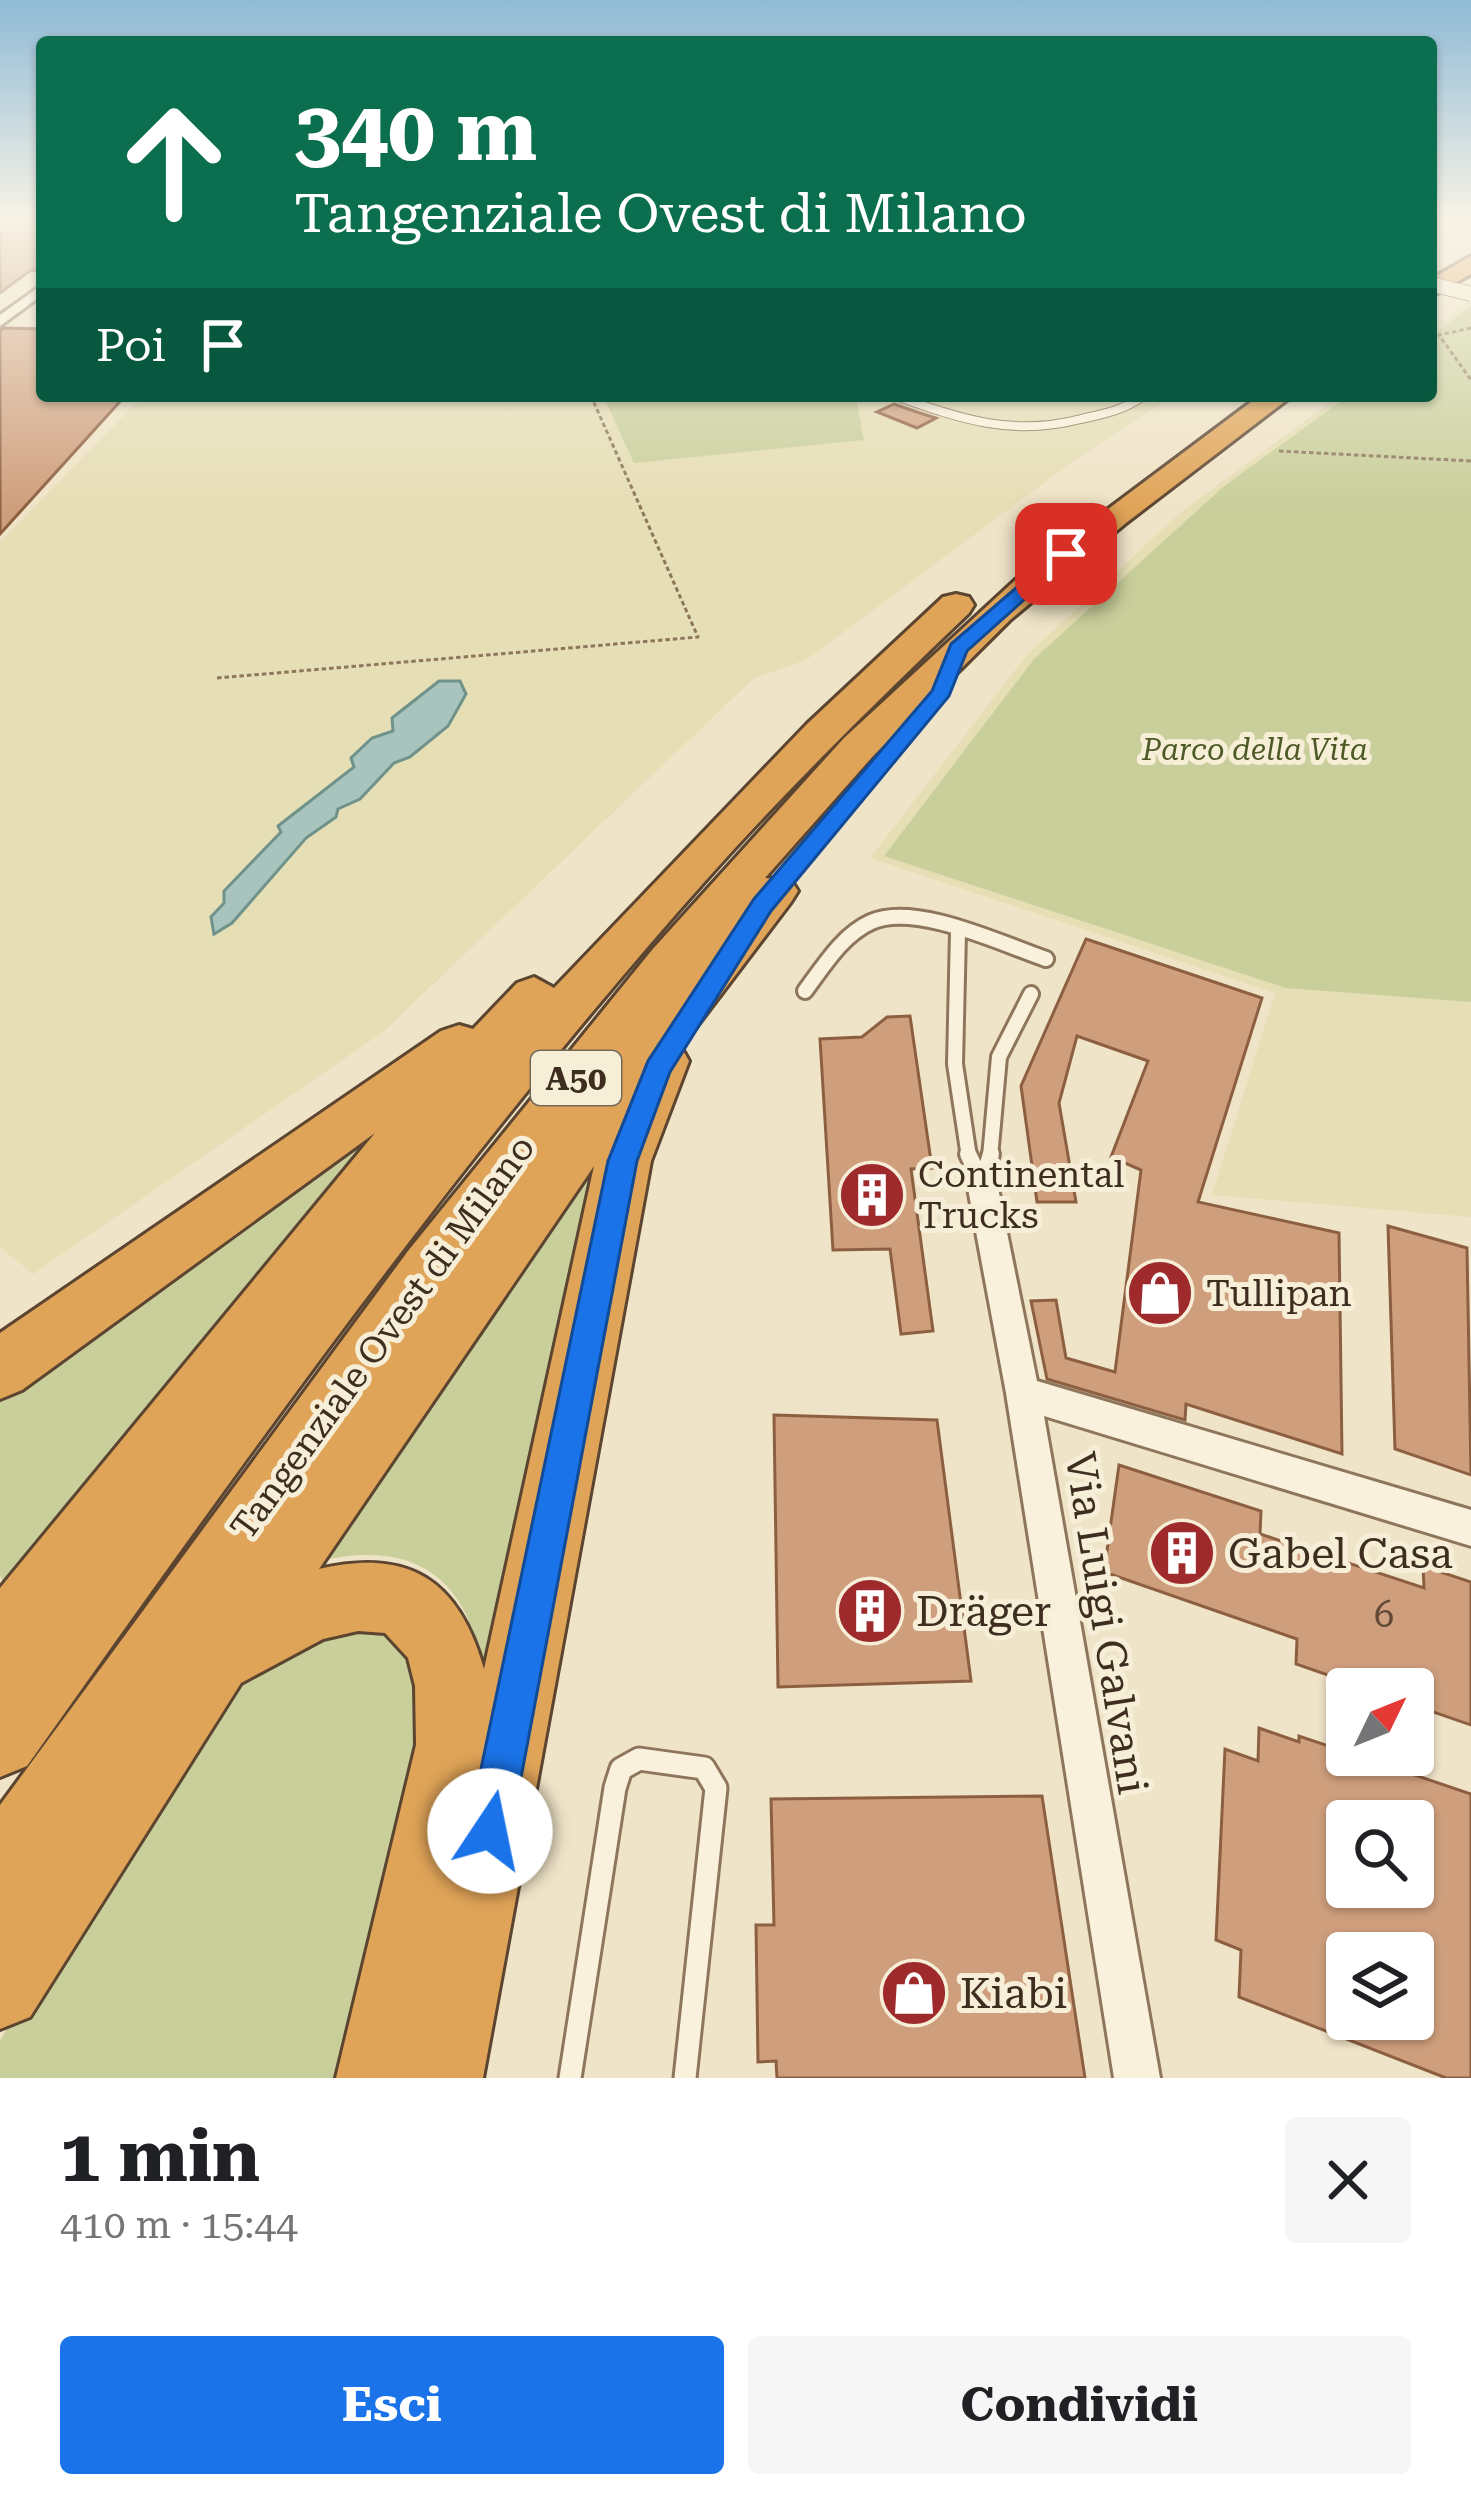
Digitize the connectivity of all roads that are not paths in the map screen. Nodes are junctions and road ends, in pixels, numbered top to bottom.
1 (916, 402) edge
2 (1132, 402) edge
3 (1226, 402) edge
4 (1269, 402) edge
5 (958, 648) junction
6 (776, 773) junction
7 (763, 905) junction
8 (958, 932) junction
9 (1046, 959) dead end
10 (555, 972) junction
11 (806, 992) dead end
12 (1030, 994) dead end
13 (982, 1183) junction
14 (0, 1369) edge
15 (1023, 1393) junction
16 (1471, 1528) edge
17 (0, 1645) edge
18 (207, 1668) junction
19 (0, 1739) edge
20 (0, 1873) edge
21 (0, 1987) edge
22 (380, 2078) edge
23 (440, 2078) edge
24 (570, 2078) edge
25 (685, 2078) edge
26 (1137, 2078) edge

1 - 2 lane
3 - 6 highway, Tangenziale Ovest di Milano / A50
4 - 5 highway, Tangenziale Ovest di Milano / A50
5 - 7 highway
5 - 20 highway, Tangenziale Ovest di Milano / A50
6 - 10 highway
6 - 19 highway, Tangenziale Ovest di Milano / A50
7 - 18 highway
7 - 23 highway
8 - 9 lane
8 - 11 lane
8 - 13 lane
10 - 14 highway
10 - 17 highway
12 - 13 lane
13 - 15 street, Via Luigi Galvani
15 - 16 street
15 - 26 street, Via Luigi Galvani
18 - 21 highway
18 - 22 highway
24 - 25 lane

